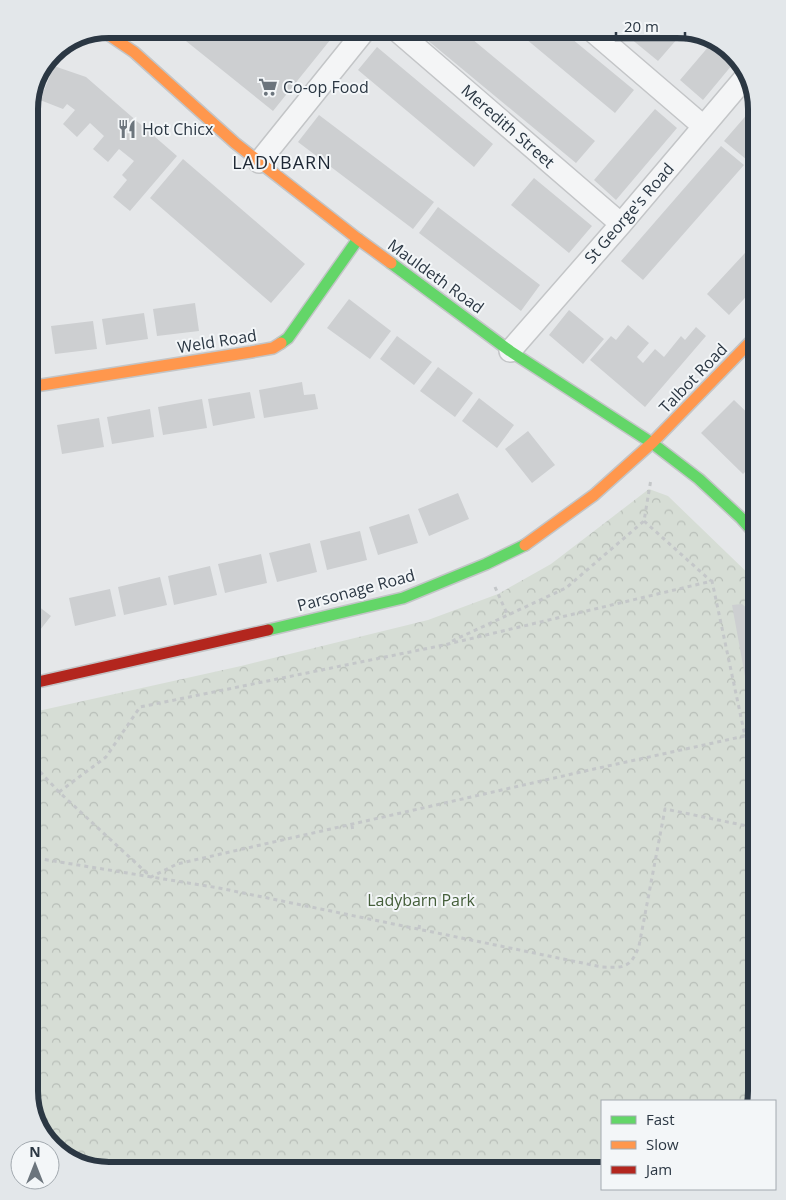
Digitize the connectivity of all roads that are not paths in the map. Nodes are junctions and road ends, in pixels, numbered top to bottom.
1 (113, 38) edge
2 (359, 38) edge
3 (405, 38) edge
4 (600, 38) edge
5 (743, 80) edge
6 (703, 126) junction
7 (259, 162) junction
8 (621, 224) junction
9 (358, 239) junction
10 (748, 344) edge
11 (510, 351) junction
12 (38, 387) edge
13 (652, 443) junction
14 (748, 526) edge
15 (37, 682) edge

1 - 7 street, Mauldeth Road
2 - 7 street
3 - 8 street, Meredith Street
4 - 6 street
5 - 6 street, St George's Road
6 - 8 street, St George's Road
7 - 9 street, Mauldeth Road
8 - 11 street, St George's Road
9 - 11 street, Mauldeth Road
9 - 12 street, Weld Road
10 - 13 street, Talbot Road
11 - 13 street, Mauldeth Road
13 - 14 street, Mauldeth Road
13 - 15 street, Parsonage Road

